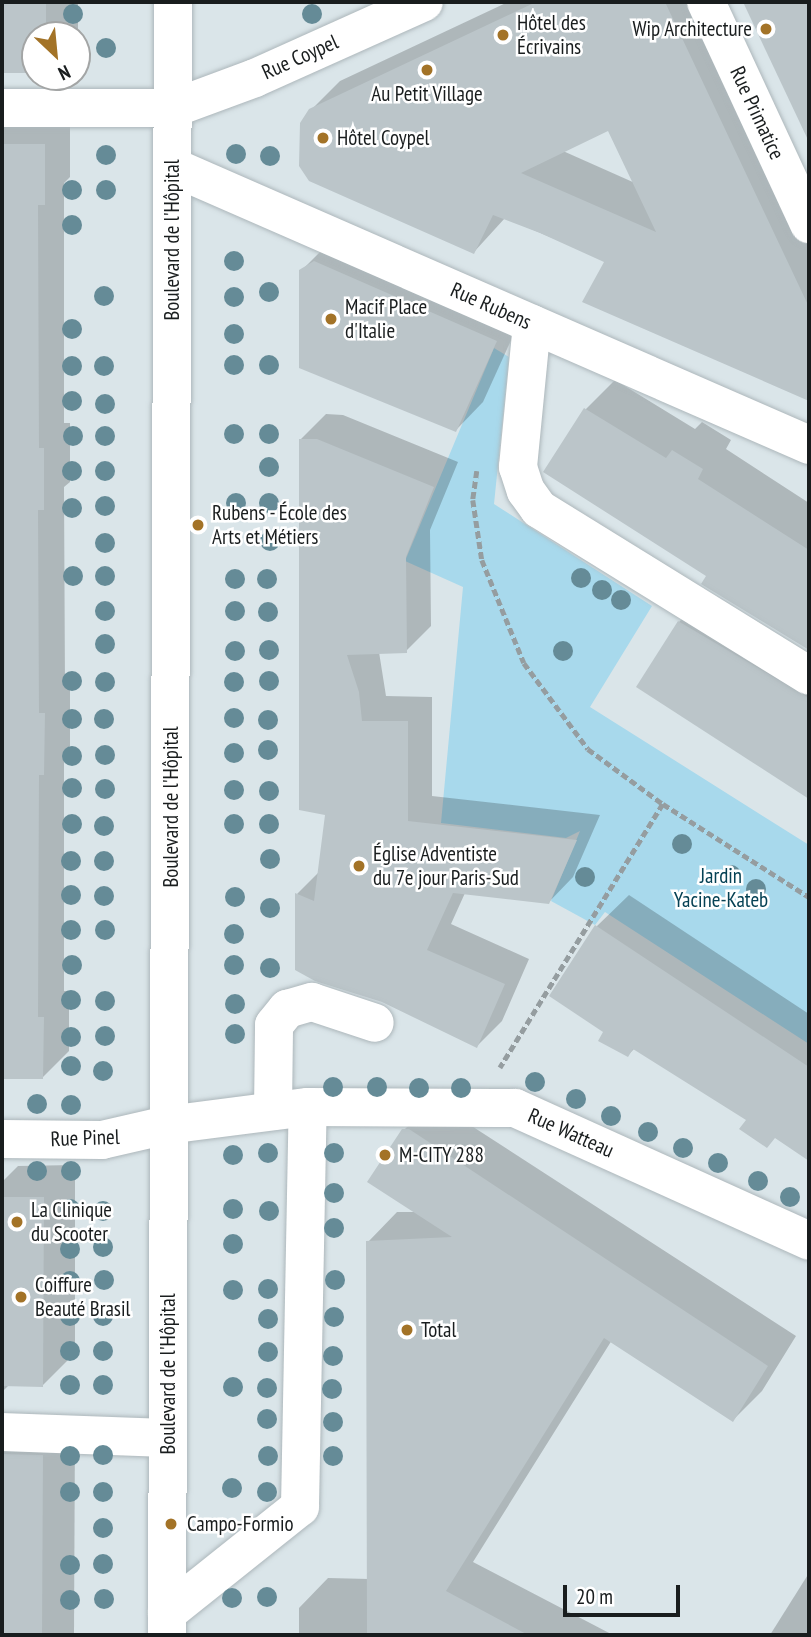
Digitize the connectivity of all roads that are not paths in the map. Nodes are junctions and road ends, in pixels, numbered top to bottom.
1 (173, 2) edge
2 (424, 2) edge
3 (706, 2) edge
4 (2, 108) edge
5 (174, 108) junction
6 (173, 167) junction
7 (809, 225) edge
8 (532, 324) junction
9 (809, 445) edge
10 (809, 676) edge
11 (375, 1023) dead end
12 (290, 1109) junction
13 (167, 1125) junction
14 (2, 1139) edge
15 (809, 1241) edge
16 (2, 1433) edge
17 (168, 1438) junction
18 (167, 1624) edge

1 - 5 street, Boulevard de l'Hôpital
2 - 5 street, Rue Coypel
3 - 7 street, Rue Primatice
4 - 5 street
5 - 6 street, Boulevard de l'Hôpital
6 - 8 street, Rue Rubens
6 - 13 street, Boulevard de l'Hôpital
8 - 9 street, Rue Rubens
8 - 10 street
11 - 12 street
12 - 13 street, Rue Watteau
12 - 15 street, Rue Watteau
12 - 18 street, Boulevard de l'Hôpital
13 - 14 street, Rue Pinel
13 - 17 street, Boulevard de l'Hôpital
16 - 17 street
17 - 18 street, Boulevard de l'Hôpital

